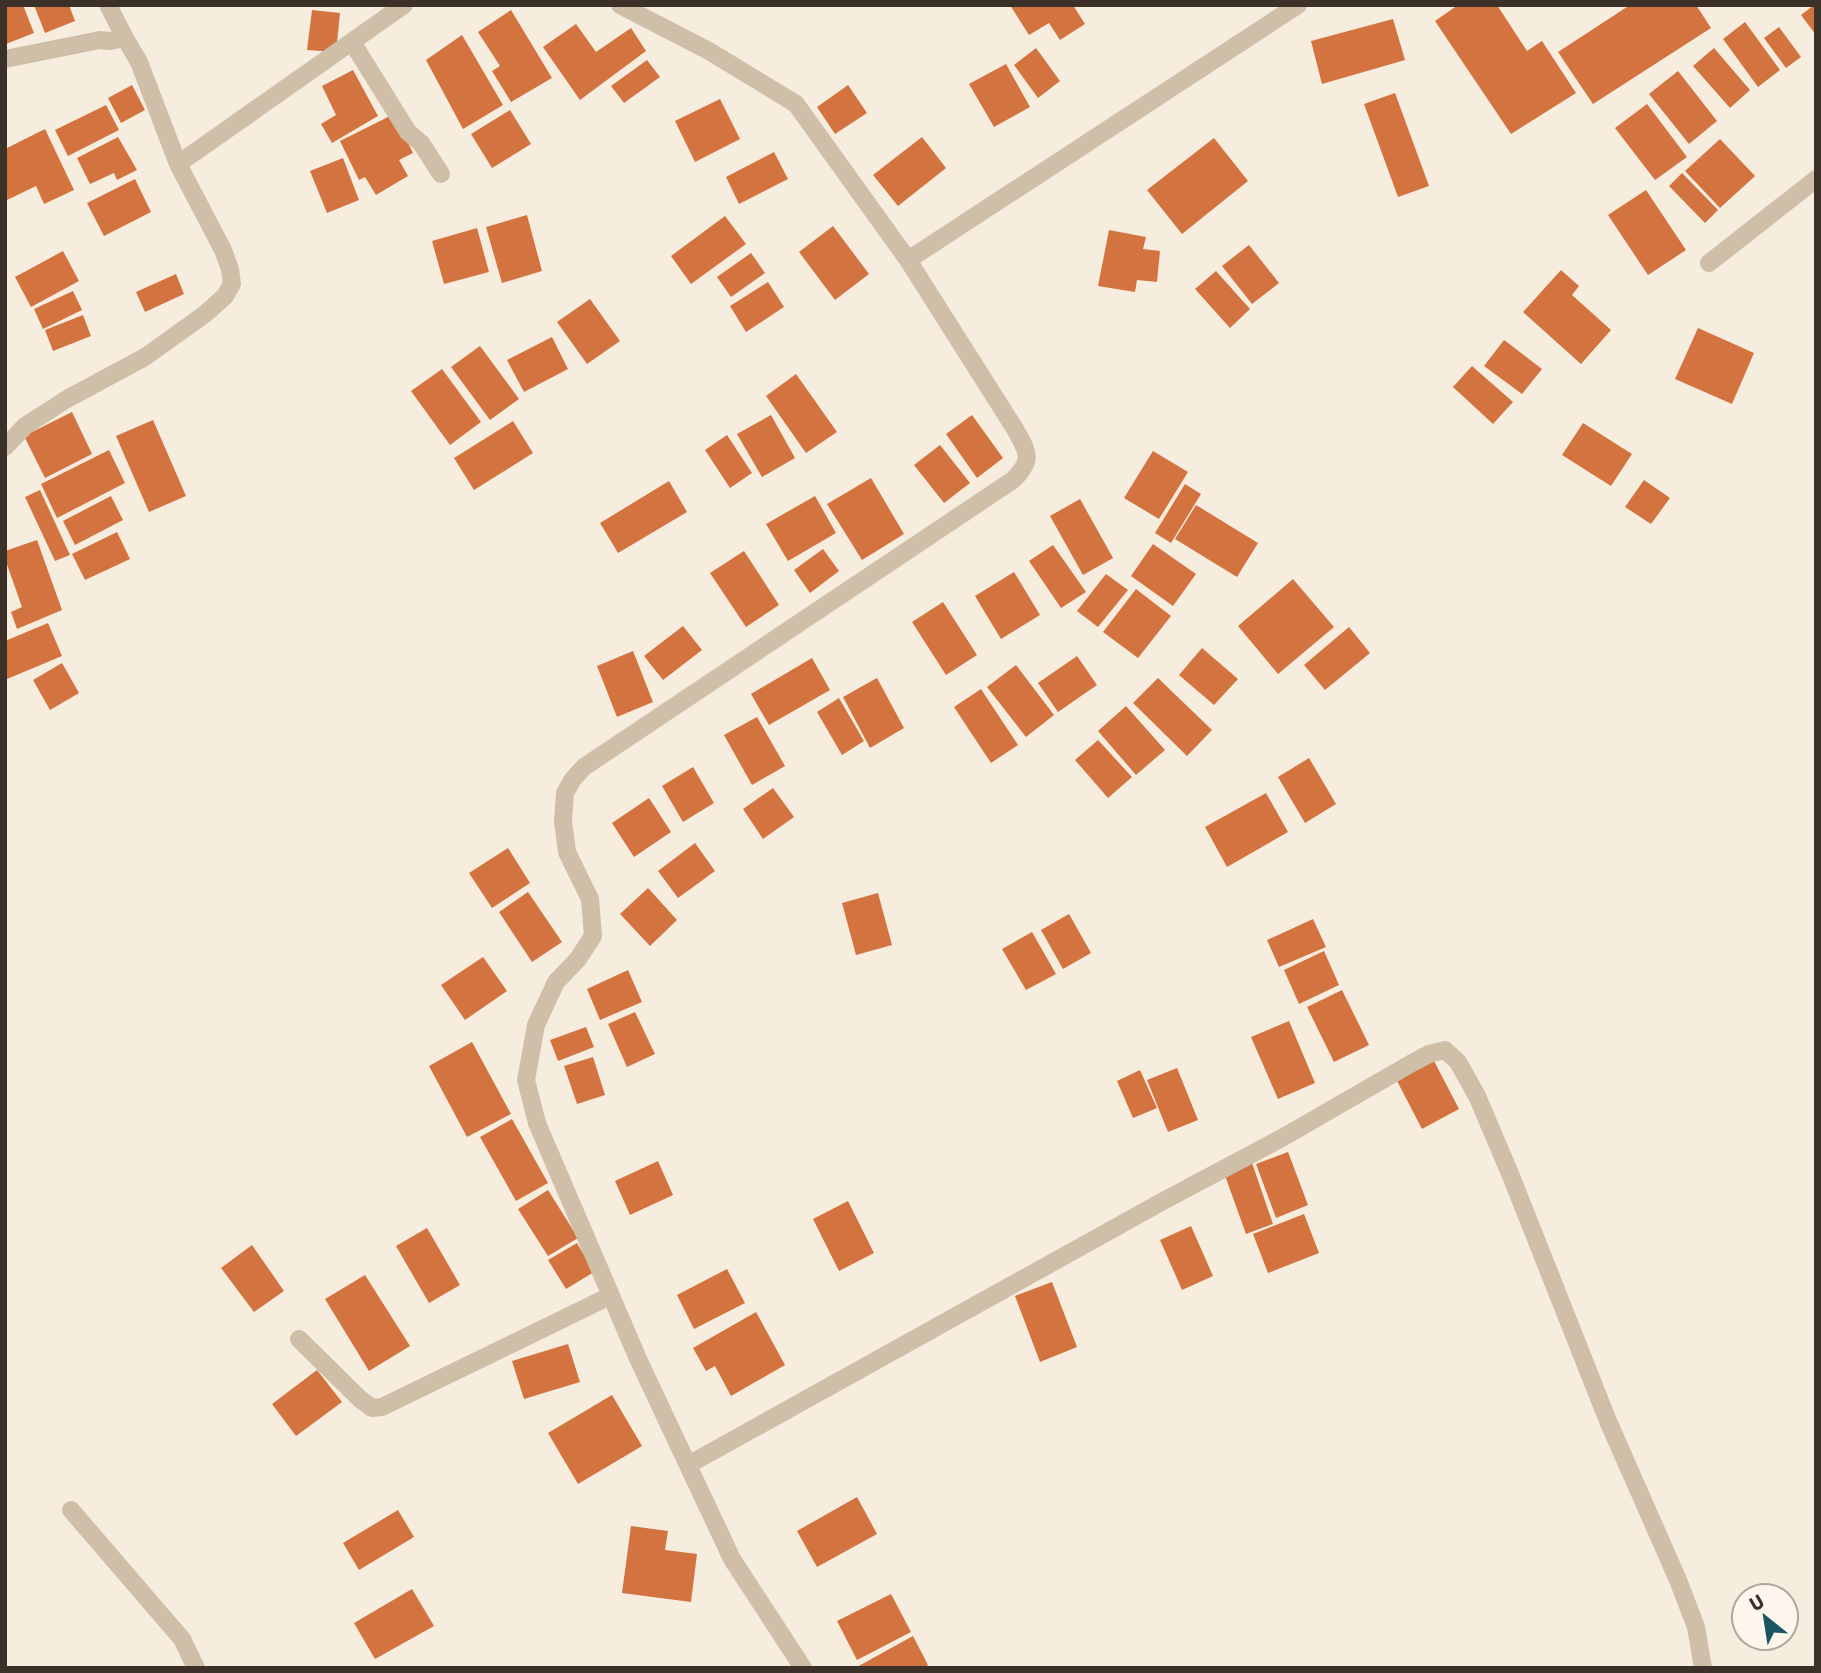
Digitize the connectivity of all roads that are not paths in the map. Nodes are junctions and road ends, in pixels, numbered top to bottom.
1 (108, 5) edge
2 (404, 5) edge
3 (620, 5) edge
4 (1298, 5) edge
5 (125, 38) junction
6 (352, 42) junction
7 (5, 59) edge
8 (178, 164) junction
9 (441, 174) dead end
10 (1816, 179) edge
11 (908, 260) junction
12 (1709, 263) dead end
13 (5, 447) edge
14 (610, 1296) junction
15 (299, 1339) dead end
16 (688, 1465) junction
17 (71, 1510) dead end
18 (196, 1668) edge
19 (803, 1668) edge
20 (1703, 1668) edge

1 - 5 street
2 - 6 street
3 - 11 street
4 - 11 street
5 - 7 street
5 - 8 street
6 - 8 street
6 - 9 street
8 - 13 street
10 - 12 street
11 - 14 street
14 - 15 street
14 - 16 street
16 - 19 street
16 - 20 street
17 - 18 street

